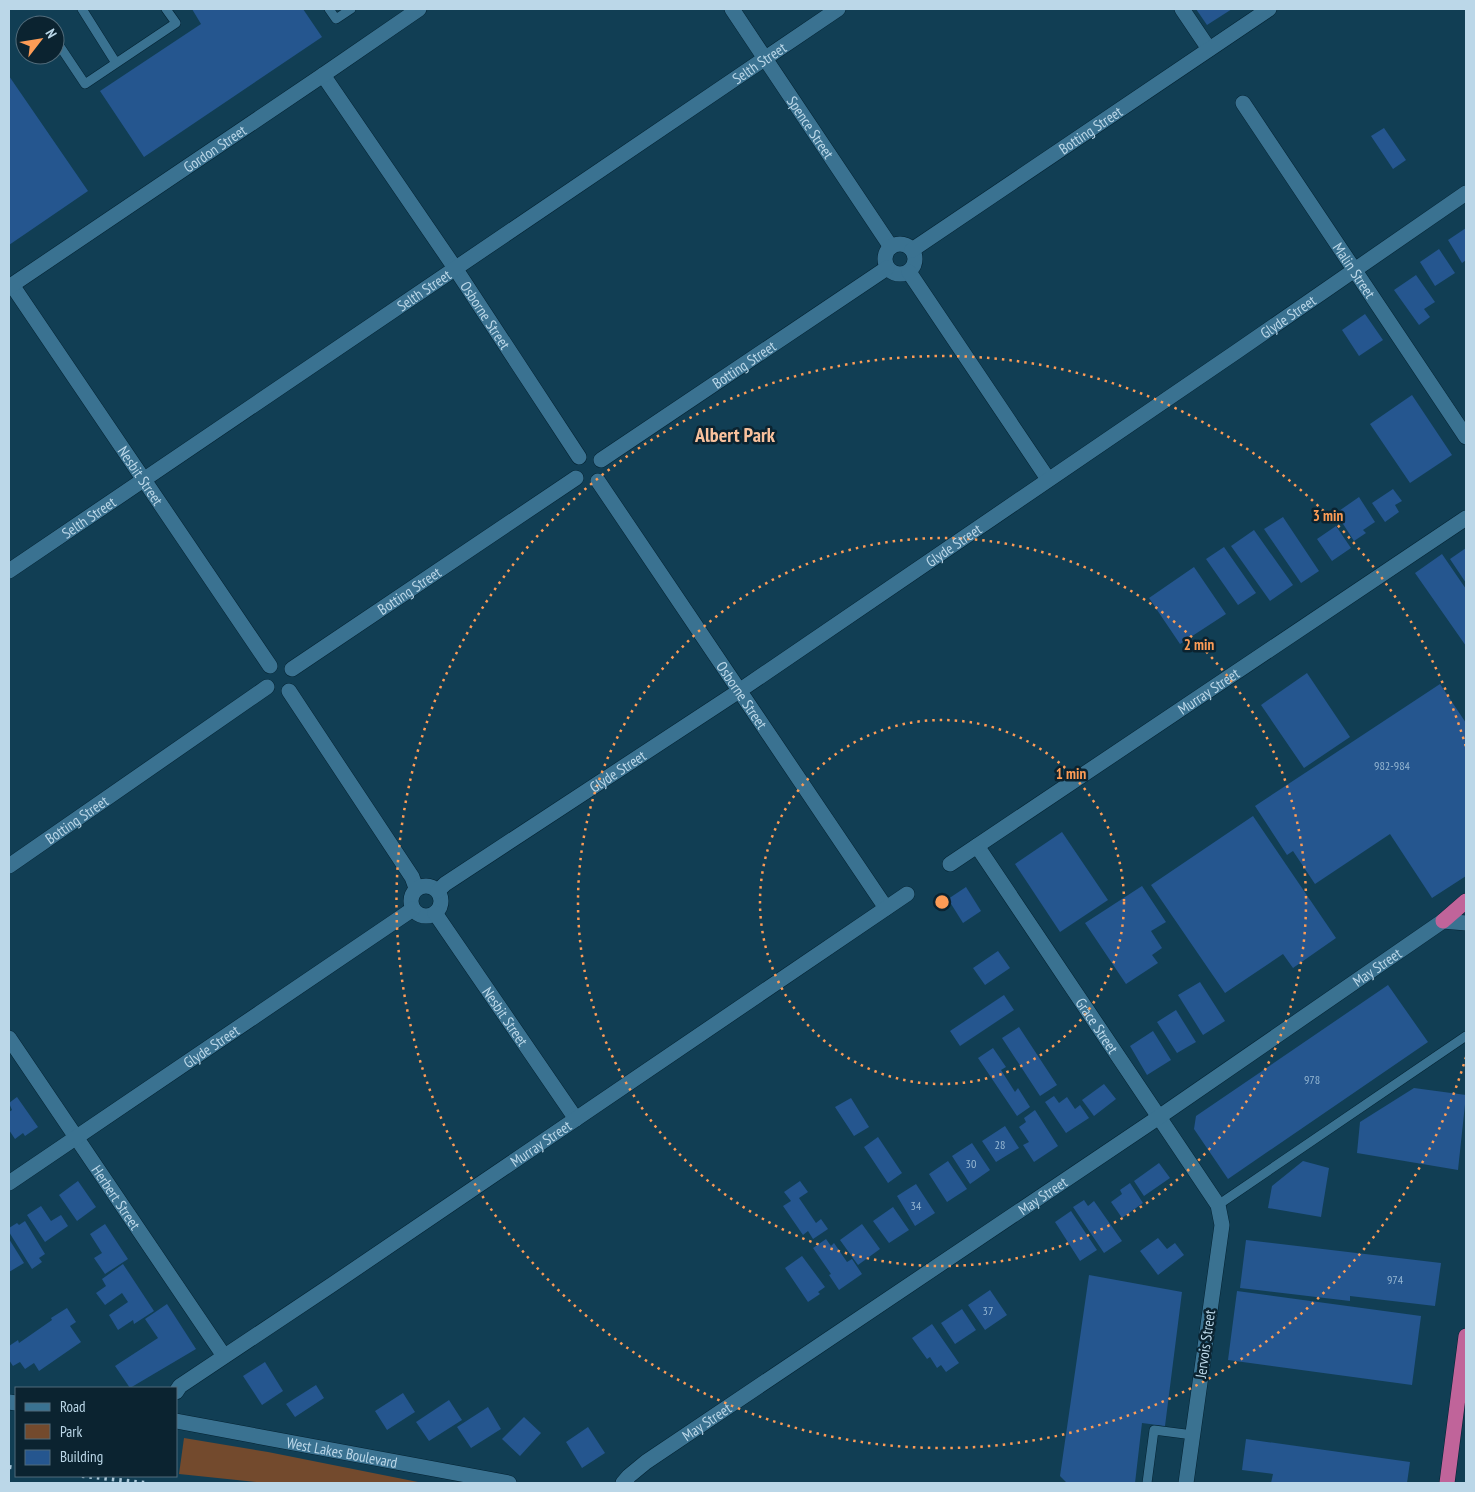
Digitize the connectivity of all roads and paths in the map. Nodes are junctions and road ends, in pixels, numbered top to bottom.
1 (82, 9) edge
2 (166, 9) edge
3 (329, 9) edge
4 (351, 9) edge
5 (419, 9) edge
6 (732, 9) edge
7 (838, 9) edge
8 (1182, 9) edge
9 (1269, 9) edge
10 (1209, 49) junction
11 (65, 54) edge
12 (766, 58) junction
13 (116, 64) junction
14 (323, 76) junction
15 (1243, 103) dead end
16 (1466, 193) edge
17 (891, 247) junction
18 (912, 250) junction
19 (455, 268) junction
20 (887, 268) junction
21 (1355, 269) junction
22 (909, 272) junction
23 (10, 286) edge
24 (1466, 437) edge
25 (579, 457) junction
26 (601, 460) junction
27 (576, 478) junction
28 (143, 479) junction
29 (1048, 479) junction
30 (598, 482) junction
31 (1466, 518) edge
32 (9, 571) edge
33 (270, 666) junction
34 (292, 669) junction
35 (267, 687) junction
36 (289, 691) junction
37 (739, 691) junction
38 (977, 846) junction
39 (950, 864) dead end
40 (9, 866) edge
41 (416, 888) junction
42 (438, 891) junction
43 (907, 894) dead end
44 (1466, 901) edge
45 (886, 908) junction
46 (413, 909) junction
47 (435, 913) junction
48 (1444, 922) junction
49 (1466, 923) edge
50 (1466, 1036) edge
51 (9, 1038) edge
52 (1159, 1117) junction
53 (576, 1119) junction
54 (76, 1138) junction
55 (9, 1183) edge
56 (1218, 1205) junction
57 (1466, 1336) edge
58 (224, 1356) junction
59 (178, 1389) edge
60 (178, 1421) edge
61 (1193, 1435) junction
62 (508, 1483) edge
63 (623, 1483) edge
64 (1146, 1483) edge
65 (1186, 1483) edge
66 (1447, 1483) edge

1 - 13 lane
2 - 13 lane
3 - 4 lane
5 - 14 street, Gordon Street
6 - 12 street, Spence Street
7 - 12 street, Selth Street
8 - 10 street
9 - 10 street, Botting Street
10 - 18 street, Botting Street
11 - 13 lane
12 - 17 street, Spence Street
12 - 19 street, Selth Street
14 - 19 street, Osborne Street
14 - 23 street, Gordon Street
15 - 21 street, Malin Street
16 - 21 street, Glyde Street
17 - 18 street
17 - 20 street
18 - 22 street
19 - 25 street, Osborne Street
19 - 28 street, Selth Street
20 - 22 street
20 - 26 street, Botting Street
21 - 24 street, Malin Street
21 - 29 street, Glyde Street
22 - 29 street
23 - 28 street, Nesbit Street
25 - 26 street
25 - 27 street
26 - 30 street
27 - 30 street
27 - 34 street, Botting Street
28 - 32 street, Selth Street
28 - 33 street, Nesbit Street
29 - 37 street, Glyde Street
30 - 37 street, Osborne Street
31 - 38 street, Murray Street
33 - 34 street
33 - 35 street
34 - 36 street
35 - 36 street
35 - 40 street, Botting Street
36 - 41 street
37 - 42 street, Glyde Street
37 - 45 street, Osborne Street
38 - 39 street, Murray Street
38 - 52 street, Grace Street
41 - 42 street
41 - 46 street
42 - 47 street
43 - 45 street, Murray Street
44 - 48 highway
45 - 53 street, Murray Street
46 - 47 street
46 - 54 street, Glyde Street
47 - 53 street, Nesbit Street
48 - 49 street
48 - 52 street, May Street
50 - 56 lane
51 - 54 street, Herbert Street
52 - 56 street, Grace Street
52 - 63 street, May Street
53 - 58 street, Murray Street
54 - 55 street, Glyde Street
54 - 58 street, Herbert Street
56 - 61 street, Jervois Street
57 - 66 highway
58 - 59 street, Murray Street
60 - 62 street, West Lakes Boulevard
61 - 64 lane
61 - 65 street, Jervois Street

